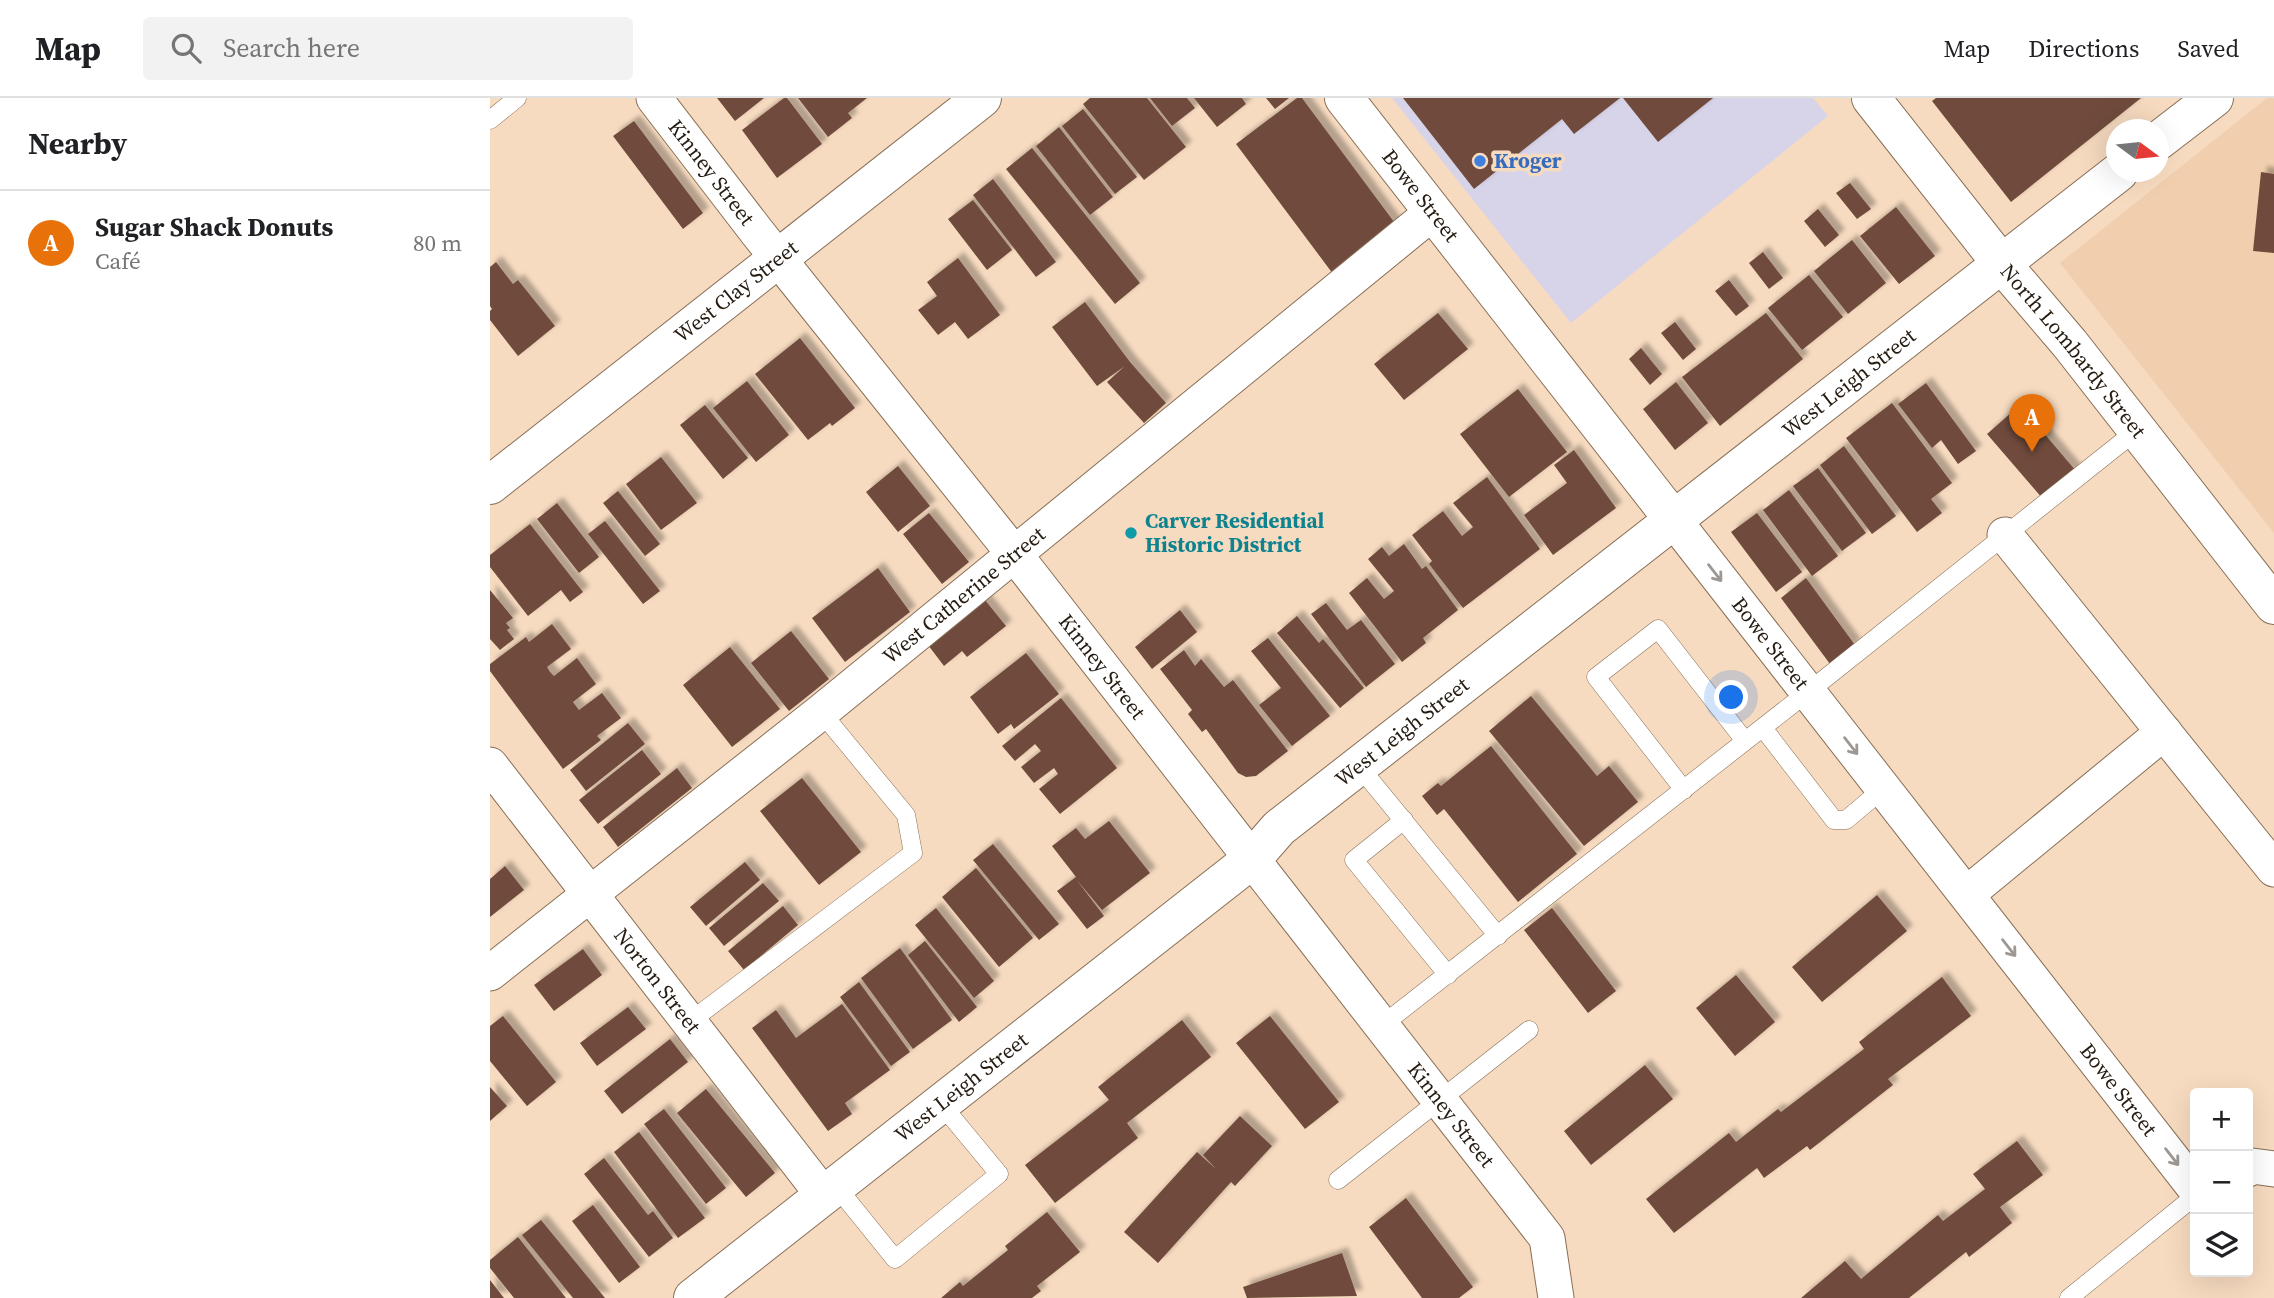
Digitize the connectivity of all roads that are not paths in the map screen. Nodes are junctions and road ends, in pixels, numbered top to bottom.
1 (517, 98) edge
2 (654, 98) edge
3 (982, 98) edge
4 (1344, 98) edge
5 (1871, 98) edge
6 (2214, 98) edge
7 (490, 120) edge
8 (2169, 133) edge
9 (2106, 182) edge
10 (1433, 212) junction
11 (777, 257) junction
12 (2001, 263) junction
13 (2136, 431) junction
14 (490, 485) edge
15 (1673, 519) junction
16 (2005, 536) junction
17 (1015, 555) junction
18 (2274, 605) edge
19 (1808, 692) junction
20 (821, 712) junction
21 (1763, 728) junction
22 (2164, 732) junction
23 (1745, 741) junction
24 (490, 765) edge
25 (1358, 765) junction
26 (1884, 788) junction
27 (1684, 790) junction
28 (1404, 820) junction
29 (1251, 860) junction
30 (2274, 869) edge
31 (590, 894) junction
32 (1967, 894) junction
33 (1498, 936) junction
34 (490, 973) edge
35 (1448, 975) junction
36 (688, 1023) junction
37 (1381, 1026) junction
38 (1529, 1030) dead end
39 (1440, 1101) junction
40 (941, 1104) junction
41 (2253, 1166) edge
42 (2274, 1169) edge
43 (1338, 1180) dead end
44 (2190, 1182) edge
45 (830, 1191) junction
46 (2190, 1200) edge
47 (693, 1298) edge
48 (1556, 1298) edge
49 (2069, 1298) edge

1 - 7 lane
2 - 11 street, Kinney Street
3 - 11 street, West Clay Street
4 - 10 street, Bowe Street
5 - 12 street, North Lombardy Street
6 - 8 street
9 - 12 street, West Leigh Street
10 - 15 street, Bowe Street
10 - 17 street, West Catherine Street
11 - 14 street, West Clay Street
11 - 17 street, Kinney Street
12 - 13 street, North Lombardy Street
12 - 15 street, West Leigh Street
13 - 16 lane
13 - 18 street, North Lombardy Street
15 -> 19 street, Bowe Street
15 - 25 street, West Leigh Street
16 - 19 lane
16 - 22 street
17 - 20 street, West Catherine Street
17 - 29 street, Kinney Street
19 - 21 lane
19 -> 26 street, Bowe Street
20 - 31 street, West Catherine Street
20 - 36 lane
21 - 23 lane
21 - 26 lane
22 - 30 street
22 - 32 street
23 - 27 lane
23 - 27 lane
24 - 31 street, Norton Street
25 - 28 lane
25 - 29 street, West Leigh Street
26 - 32 street, Bowe Street
27 - 33 lane
28 - 33 lane
28 - 35 lane
29 - 37 street, Kinney Street
29 - 40 street, West Leigh Street
31 - 34 street, West Catherine Street
31 - 36 street, Norton Street
32 -> 44 street, Bowe Street
33 - 35 lane
35 - 37 lane
36 - 45 street, Norton Street
37 - 39 street, Kinney Street
38 - 39 lane
39 - 43 lane
39 - 48 street, Kinney Street
40 - 45 street, West Leigh Street
40 - 45 lane
41 - 42 street
45 - 47 street, West Leigh Street
46 - 49 lane

